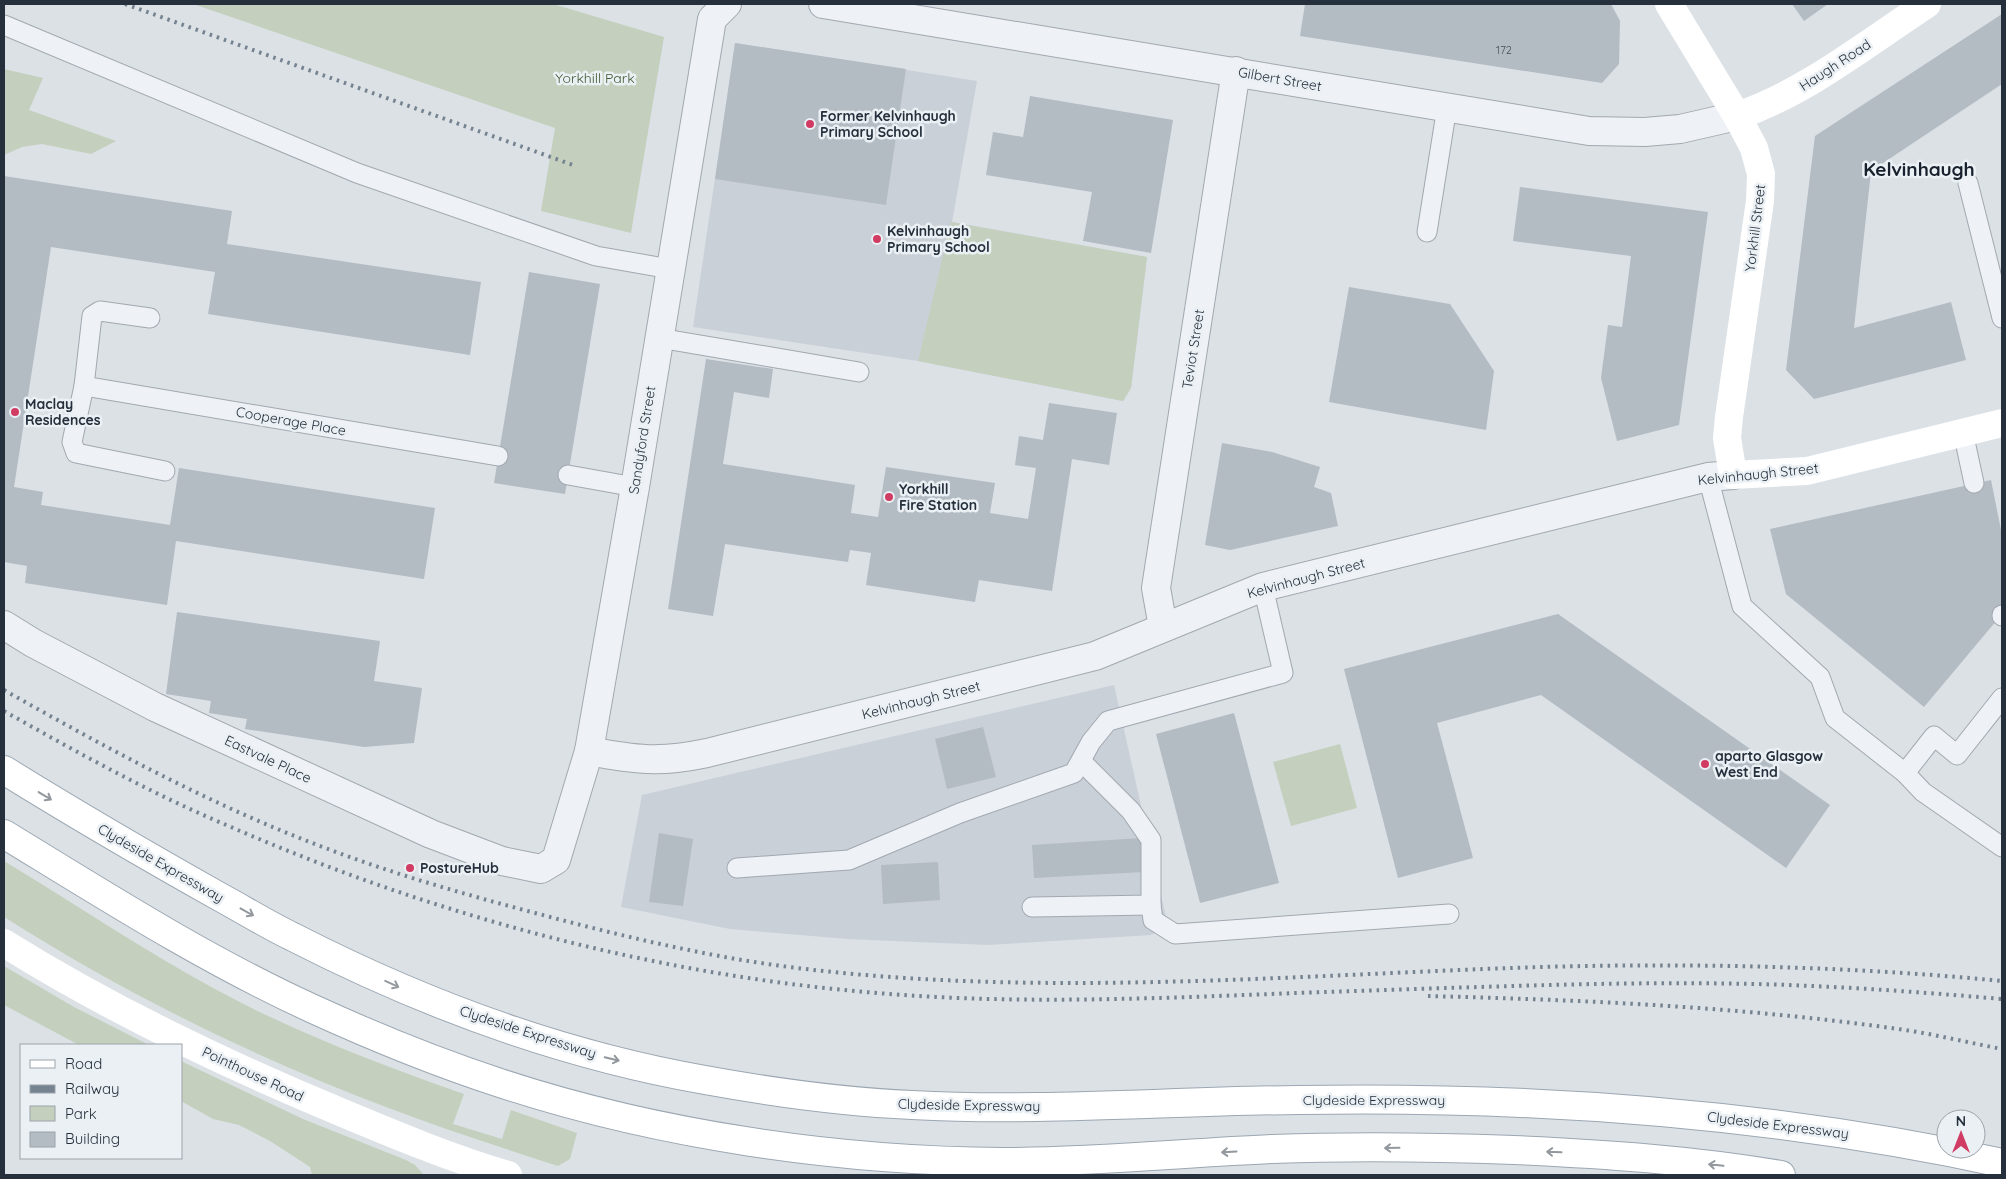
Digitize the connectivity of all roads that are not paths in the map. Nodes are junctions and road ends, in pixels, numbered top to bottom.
1 (726, 4) edge
2 (823, 4) edge
3 (1669, 4) edge
4 (1927, 4) edge
5 (4, 25) edge
6 (1236, 72) junction
7 (1447, 107) junction
8 (1737, 116) junction
9 (1968, 183) dead end
10 (1427, 232) dead end
11 (670, 269) junction
12 (150, 318) dead end
13 (2002, 318) edge
14 (659, 338) junction
15 (859, 372) dead end
16 (84, 386) junction
17 (2002, 423) edge
18 (1963, 432) junction
19 (498, 456) dead end
20 (165, 471) dead end
21 (568, 475) dead end
22 (1721, 476) junction
23 (1974, 483) dead end
24 (635, 487) junction
25 (1263, 587) junction
26 (4, 625) edge
27 (1164, 627) junction
28 (2002, 698) edge
29 (589, 751) junction
30 (1081, 760) junction
31 (4, 770) edge
32 (1904, 773) junction
33 (4, 834) edge
34 (2002, 848) edge
35 (737, 868) dead end
36 (541, 869) joint
37 (1151, 905) junction
38 (1032, 907) dead end
39 (1450, 914) dead end
40 (4, 943) edge
41 (2002, 1163) edge
42 (492, 1173) edge
43 (1781, 1175) edge

1 - 11 street, Sandyford Street
2 - 6 street, Gilbert Street
3 - 8 main road, Yorkhill Street
4 - 8 main road, Haugh Road
5 - 11 lane
6 - 7 street, Gilbert Street
6 - 27 street, Teviot Street
7 - 8 street, Gilbert Street
7 - 10 lane
8 - 22 main road, Yorkhill Street
9 - 13 lane
11 - 14 street, Sandyford Street
12 - 16 lane
14 - 15 lane
14 - 24 street, Sandyford Street
16 - 19 lane, Cooperage Place
16 - 20 lane
17 - 18 main road, Kelvinhaugh Street
18 - 22 main road, Kelvinhaugh Street
18 - 23 lane
21 - 24 lane
22 - 25 street, Kelvinhaugh Street
22 - 32 lane
24 - 29 street, Sandyford Street
25 - 27 street, Kelvinhaugh Street
25 - 30 lane
26 - 36 street, Eastvale Place
27 - 29 street, Kelvinhaugh Street
28 - 32 lane
29 - 36 street, Sandyford Street
30 - 35 lane
30 - 37 lane
31 -> 41 main road, Clydeside Expressway
32 - 34 lane
43 -> 33 main road
37 - 38 lane
37 - 39 lane
40 - 42 main road, Pointhouse Road

